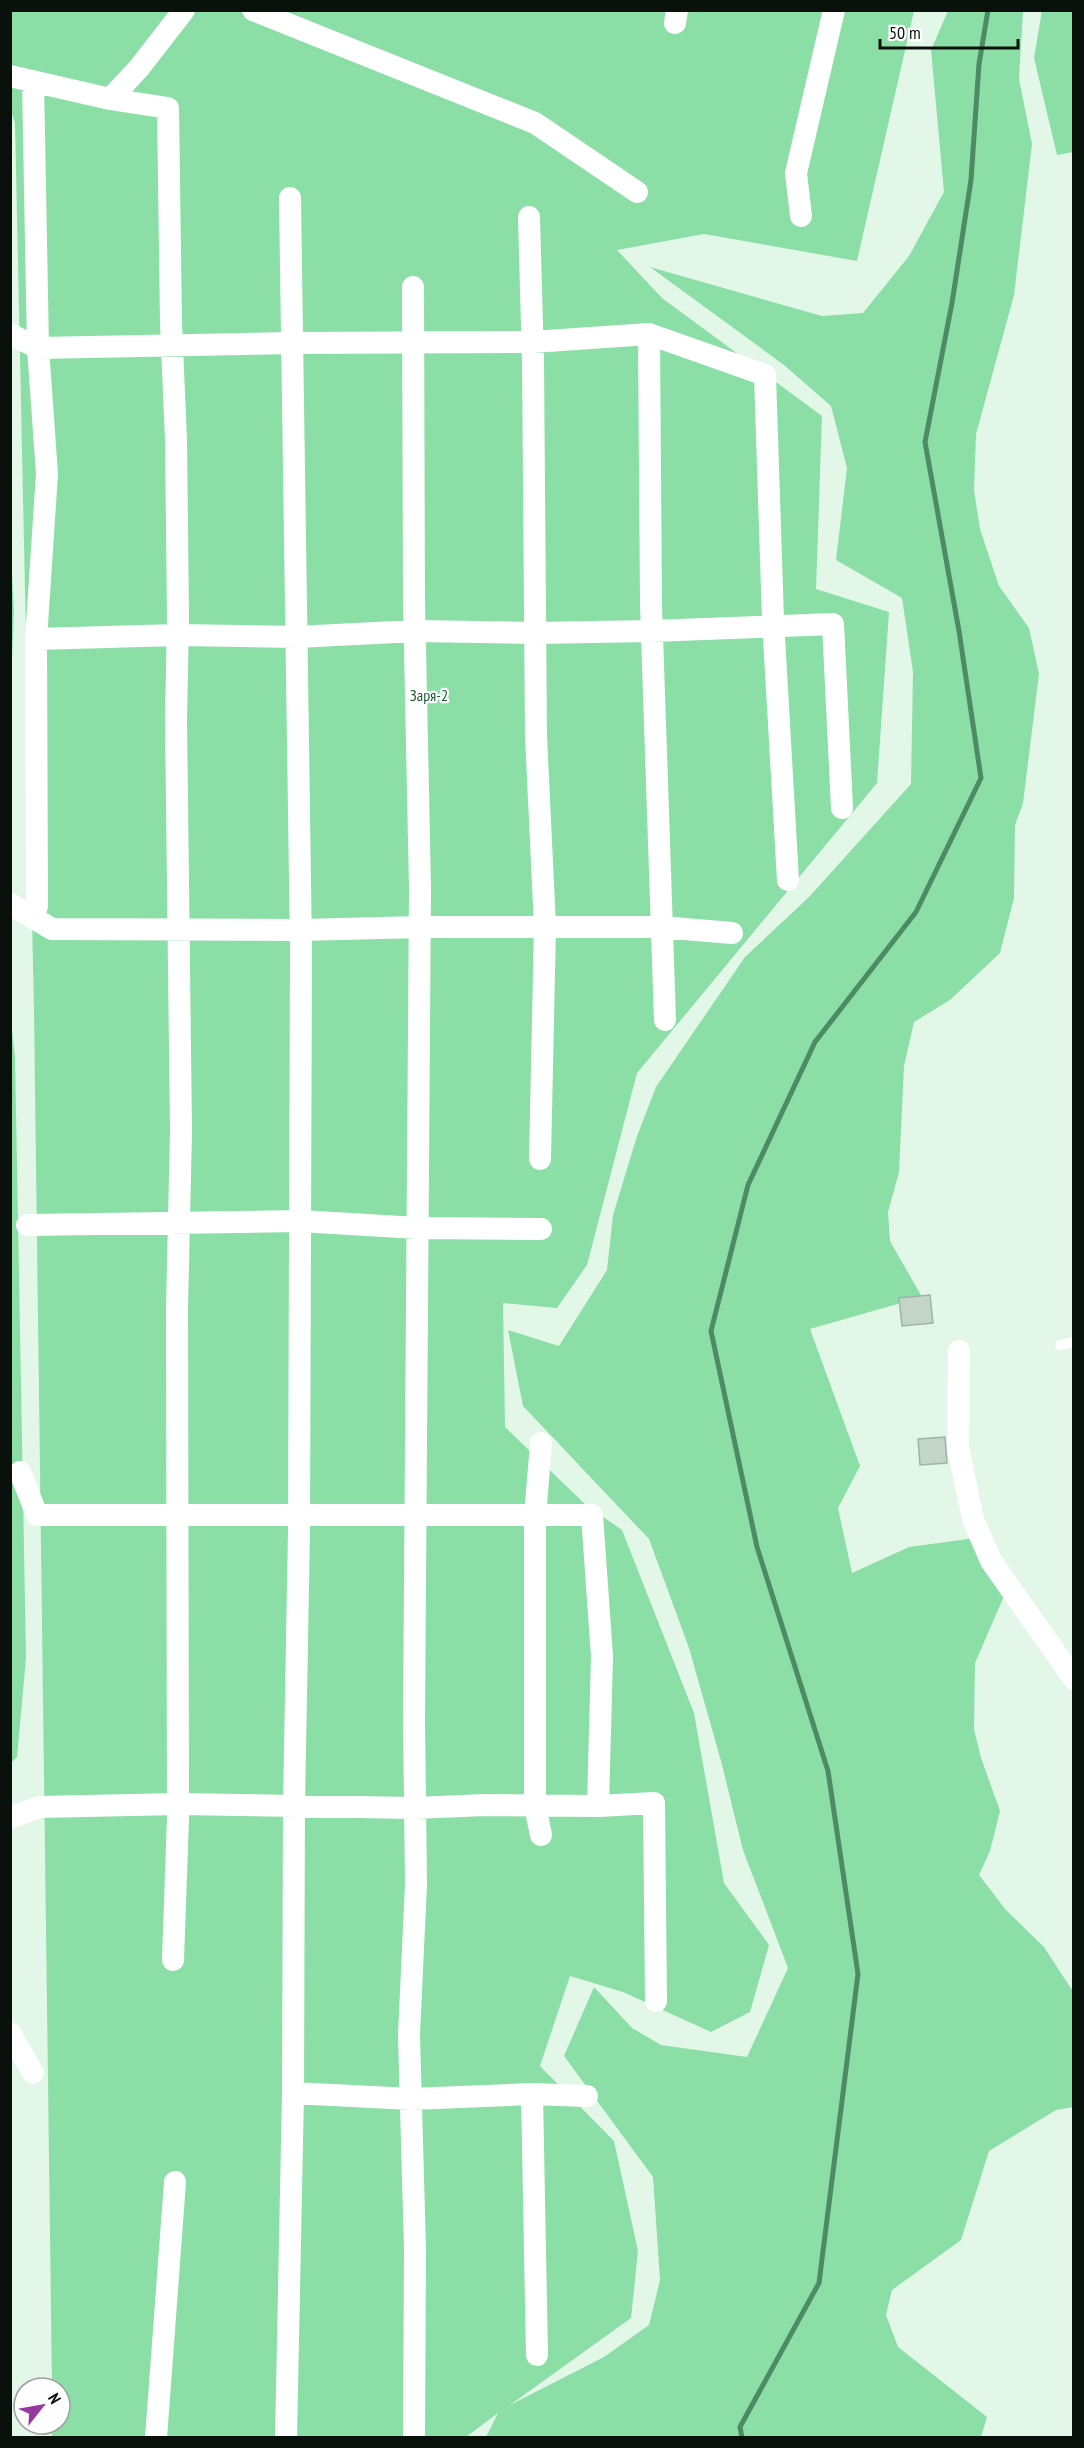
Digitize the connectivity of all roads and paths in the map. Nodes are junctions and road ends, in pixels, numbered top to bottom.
1 (184, 10) edge
2 (253, 10) edge
3 (834, 10) edge
4 (10, 76) edge
5 (33, 81) junction
6 (110, 99) junction
7 (637, 192) dead end
8 (290, 198) dead end
9 (801, 216) dead end
10 (529, 217) dead end
11 (413, 287) dead end
12 (10, 334) edge
13 (649, 334) junction
14 (532, 342) junction
15 (292, 343) junction
16 (413, 344) junction
17 (172, 345) junction
18 (38, 348) junction
19 (774, 627) junction
20 (415, 631) junction
21 (652, 631) junction
22 (534, 633) junction
23 (178, 635) junction
24 (297, 637) junction
25 (36, 639) junction
26 (842, 808) dead end
27 (788, 880) dead end
28 (10, 904) edge
29 (33, 918) junction
30 (545, 926) junction
31 (420, 927) junction
32 (661, 927) junction
33 (178, 929) junction
34 (301, 930) junction
35 (732, 933) dead end
36 (664, 1020) dead end
37 (540, 1159) dead end
38 (300, 1221) junction
39 (179, 1224) junction
40 (27, 1225) dead end
41 (417, 1228) junction
42 (541, 1229) dead end
43 (1074, 1341) edge
44 (1060, 1345) dead end
45 (959, 1351) dead end
46 (541, 1443) dead end
47 (20, 1472) dead end
48 (177, 1514) junction
49 (299, 1515) junction
50 (416, 1515) junction
51 (535, 1517) junction
52 (1074, 1679) edge
53 (178, 1804) junction
54 (294, 1805) junction
55 (535, 1806) junction
56 (598, 1806) junction
57 (415, 1808) junction
58 (10, 1818) edge
59 (542, 1835) dead end
60 (173, 1960) dead end
61 (656, 2001) dead end
62 (10, 2032) edge
63 (33, 2073) dead end
64 (293, 2093) junction
65 (532, 2094) junction
66 (586, 2096) dead end
67 (411, 2099) junction
68 (175, 2182) dead end
69 (537, 2355) dead end
70 (156, 2438) edge
71 (286, 2438) edge
72 (414, 2438) edge

1 - 6 street
2 - 7 street
3 - 9 street
4 - 5 street
5 - 6 street
5 - 18 street
6 - 17 street
8 - 15 street
10 - 14 street
11 - 16 street
12 - 18 street
13 - 14 street
13 - 19 street
13 - 21 street
14 - 16 street
14 - 22 street
15 - 16 street
15 - 17 street
15 - 24 street
16 - 20 street
17 - 18 street
17 - 23 street
18 - 25 street
19 - 21 street
19 - 26 street
19 - 27 street
20 - 22 street
20 - 24 street
20 - 31 street
21 - 22 street
21 - 32 street
22 - 30 street
23 - 24 street
23 - 25 street
23 - 33 street
24 - 34 street
25 - 29 street
28 - 29 street
29 - 33 street
30 - 31 street
30 - 32 street
30 - 37 street
31 - 34 street
31 - 41 street
32 - 35 street
32 - 36 street
33 - 34 street
33 - 39 street
34 - 38 street
38 - 39 street
38 - 41 street
38 - 49 street
39 - 40 street
39 - 48 street
41 - 42 street
41 - 50 street
43 - 44 lane
45 - 52 street
46 - 51 street
47 - 48 street
48 - 49 street
48 - 53 street
49 - 50 street
49 - 54 street
50 - 51 street
50 - 57 street
51 - 55 street
51 - 56 street
53 - 54 street
53 - 58 street
53 - 60 street
54 - 57 street
54 - 64 street
55 - 56 street
55 - 57 street
55 - 59 street
56 - 61 street
57 - 67 street
62 - 63 street
64 - 67 street
64 - 71 street
65 - 66 street
65 - 67 street
65 - 69 street
67 - 72 street
68 - 70 street

